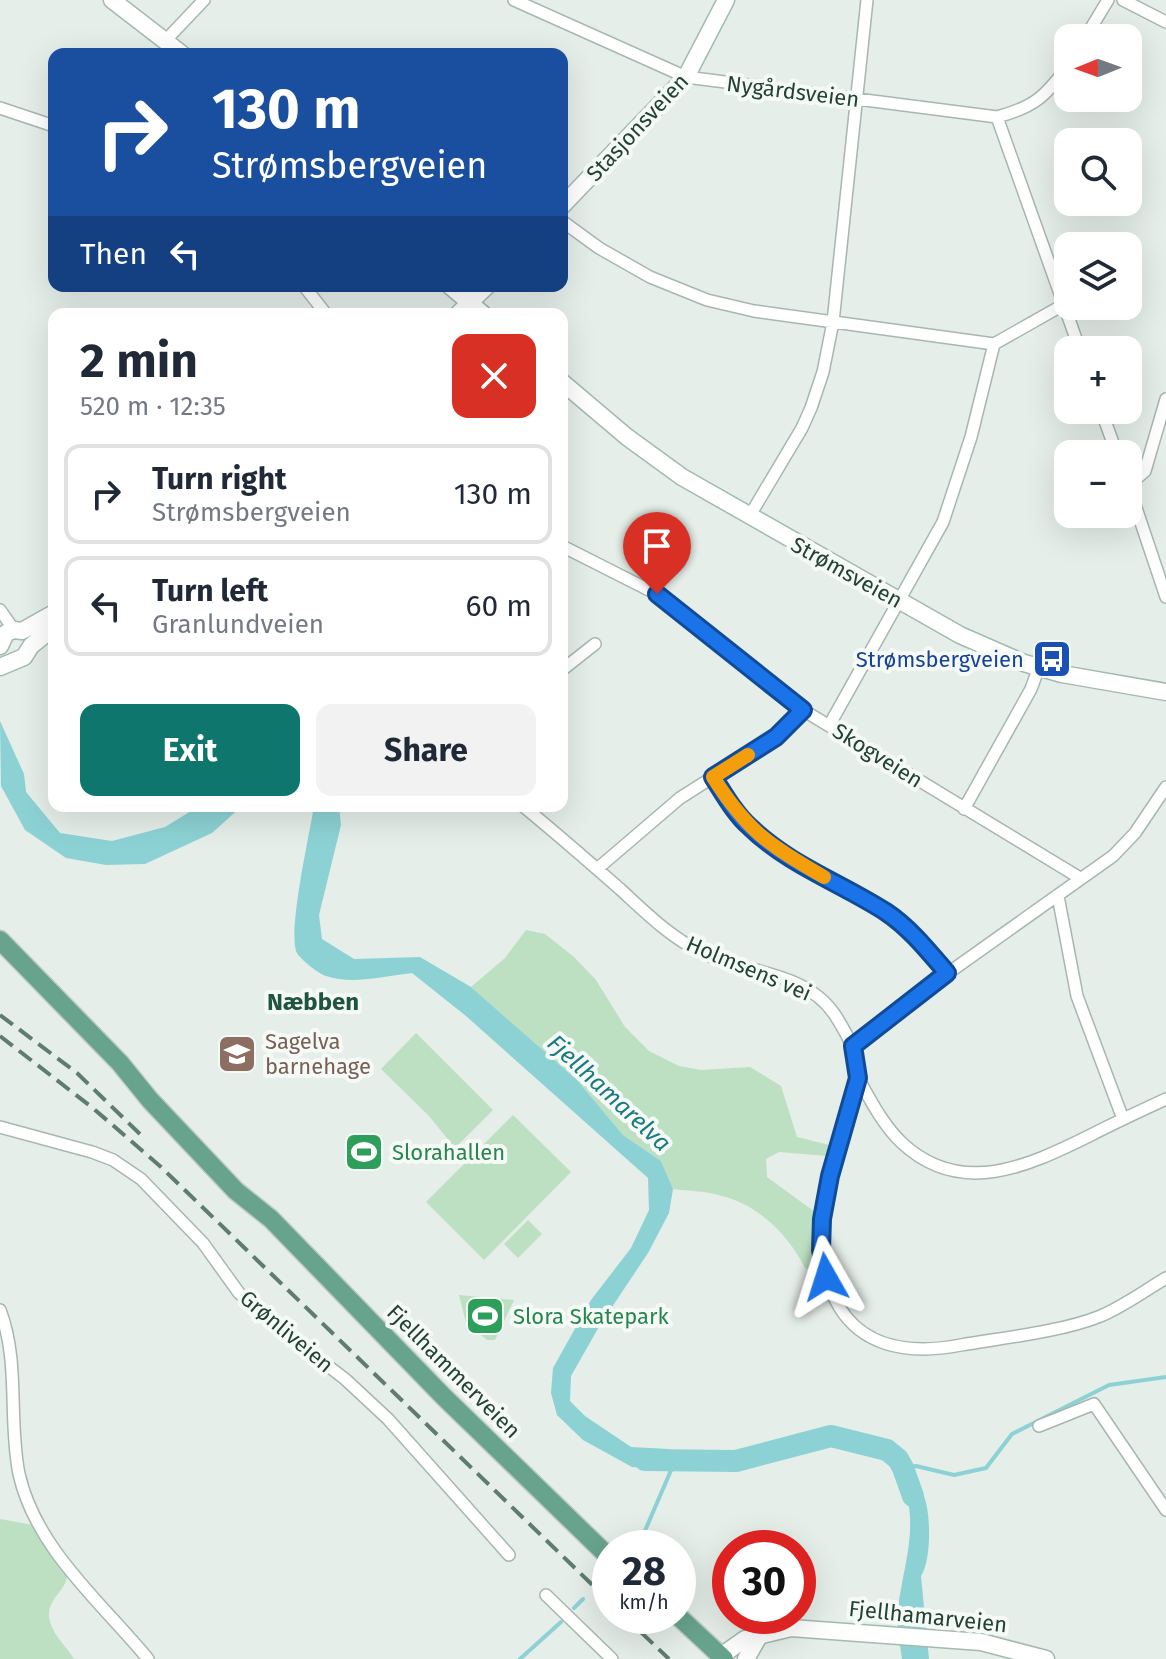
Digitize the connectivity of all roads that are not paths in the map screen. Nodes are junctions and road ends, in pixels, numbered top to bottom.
1 (112, 0) edge
2 (204, 0) edge
3 (514, 0) edge
4 (726, 0) edge
5 (867, 0) edge
6 (1108, 0) edge
7 (1123, 0) edge
8 (1166, 22) edge
9 (1093, 24) edge
10 (166, 40) junction
11 (175, 48) edge
12 (686, 77) junction
13 (1054, 83) edge
14 (856, 100) junction
15 (0, 108) edge
16 (997, 117) junction
17 (48, 124) edge
18 (568, 200) edge
19 (568, 225) edge
20 (1054, 279) edge
21 (309, 292) edge
22 (455, 292) edge
23 (321, 308) edge
24 (469, 308) edge
25 (1054, 310) edge
26 (833, 322) junction
27 (994, 344) junction
28 (568, 387) edge
29 (1166, 399) edge
30 (1142, 473) edge
31 (749, 517) junction
32 (1142, 526) edge
33 (568, 549) edge
34 (1166, 597) edge
35 (900, 601) junction
36 (0, 610) edge
37 (48, 616) edge
38 (48, 632) edge
39 (6, 638) edge
40 (595, 644) dead end
41 (31, 646) junction
42 (7, 663) edge
43 (568, 665) edge
44 (1039, 667) junction
45 (1166, 692) edge
46 (803, 710) junction
47 (830, 724) junction
48 (713, 777) junction
49 (1166, 787) edge
50 (964, 809) junction
51 (530, 812) edge
52 (597, 869) junction
53 (1080, 878) junction
54 (1058, 896) junction
55 (0, 940) edge
56 (947, 973) junction
57 (853, 1046) junction
58 (858, 1078) junction
59 (1166, 1099) edge
60 (1123, 1119) junction
61 (0, 1127) edge
62 (1166, 1278) edge
63 (0, 1310) edge
64 (1039, 1426) dead end
65 (1166, 1510) edge
66 (592, 1541) edge
67 (509, 1555) dead end
68 (546, 1595) dead end
69 (686, 1634) edge
70 (695, 1634) edge
71 (758, 1638) junction
72 (718, 1658) edge
73 (148, 1659) edge
74 (612, 1659) edge
75 (746, 1659) edge
76 (1046, 1659) edge

1 - 10 main road
2 - 10 street
3 - 12 street, Nygårdsveien
4 - 12 main road, Stasjonsveien
5 - 14 street
6 - 9 street
7 - 8 street
10 - 11 main road
12 - 14 street, Nygårdsveien
12 - 18 main road, Stasjonsveien
13 - 16 street, Nygårdsveien
14 - 16 street, Nygårdsveien
14 - 26 street
15 - 17 street
16 - 20 street
19 - 26 street
21 - 23 street
22 - 24 main road
25 - 27 street
26 - 27 street
26 - 31 street
27 - 35 street
28 - 31 main road, Strømsveien
29 - 30 street
31 - 35 main road, Strømsveien
32 - 34 street
33 - 46 street, Skogveien
35 - 44 main road, Strømsveien
35 - 47 street
36 - 39 street
37 - 39 main road
38 - 41 main road
39 - 41 main road
39 - 42 main road
40 - 43 street
41 - 42 main road
44 - 45 main road, Strømsveien
44 - 50 street
46 - 47 street, Skogveien
46 - 48 street
47 - 50 street, Skogveien
48 - 52 street
48 - 56 street
49 - 53 street
50 - 53 street, Skogveien
51 - 52 street, Holmsens vei
52 - 57 street, Holmsens vei
53 - 54 street
54 - 56 street
54 - 60 street
55 - 66 main road, Fjellhammerveien
56 - 57 street
57 - 58 street, Holmsens vei
58 - 60 street
58 - 62 street, Holmsens vei
59 - 60 street
61 - 67 street, Grønliveien
63 - 73 street
64 - 65 street
68 - 74 street
69 - 72 main road
70 - 72 main road
71 - 72 main road, Fjellhamarveien
71 - 75 main road
71 - 76 main road, Fjellhamarveien

